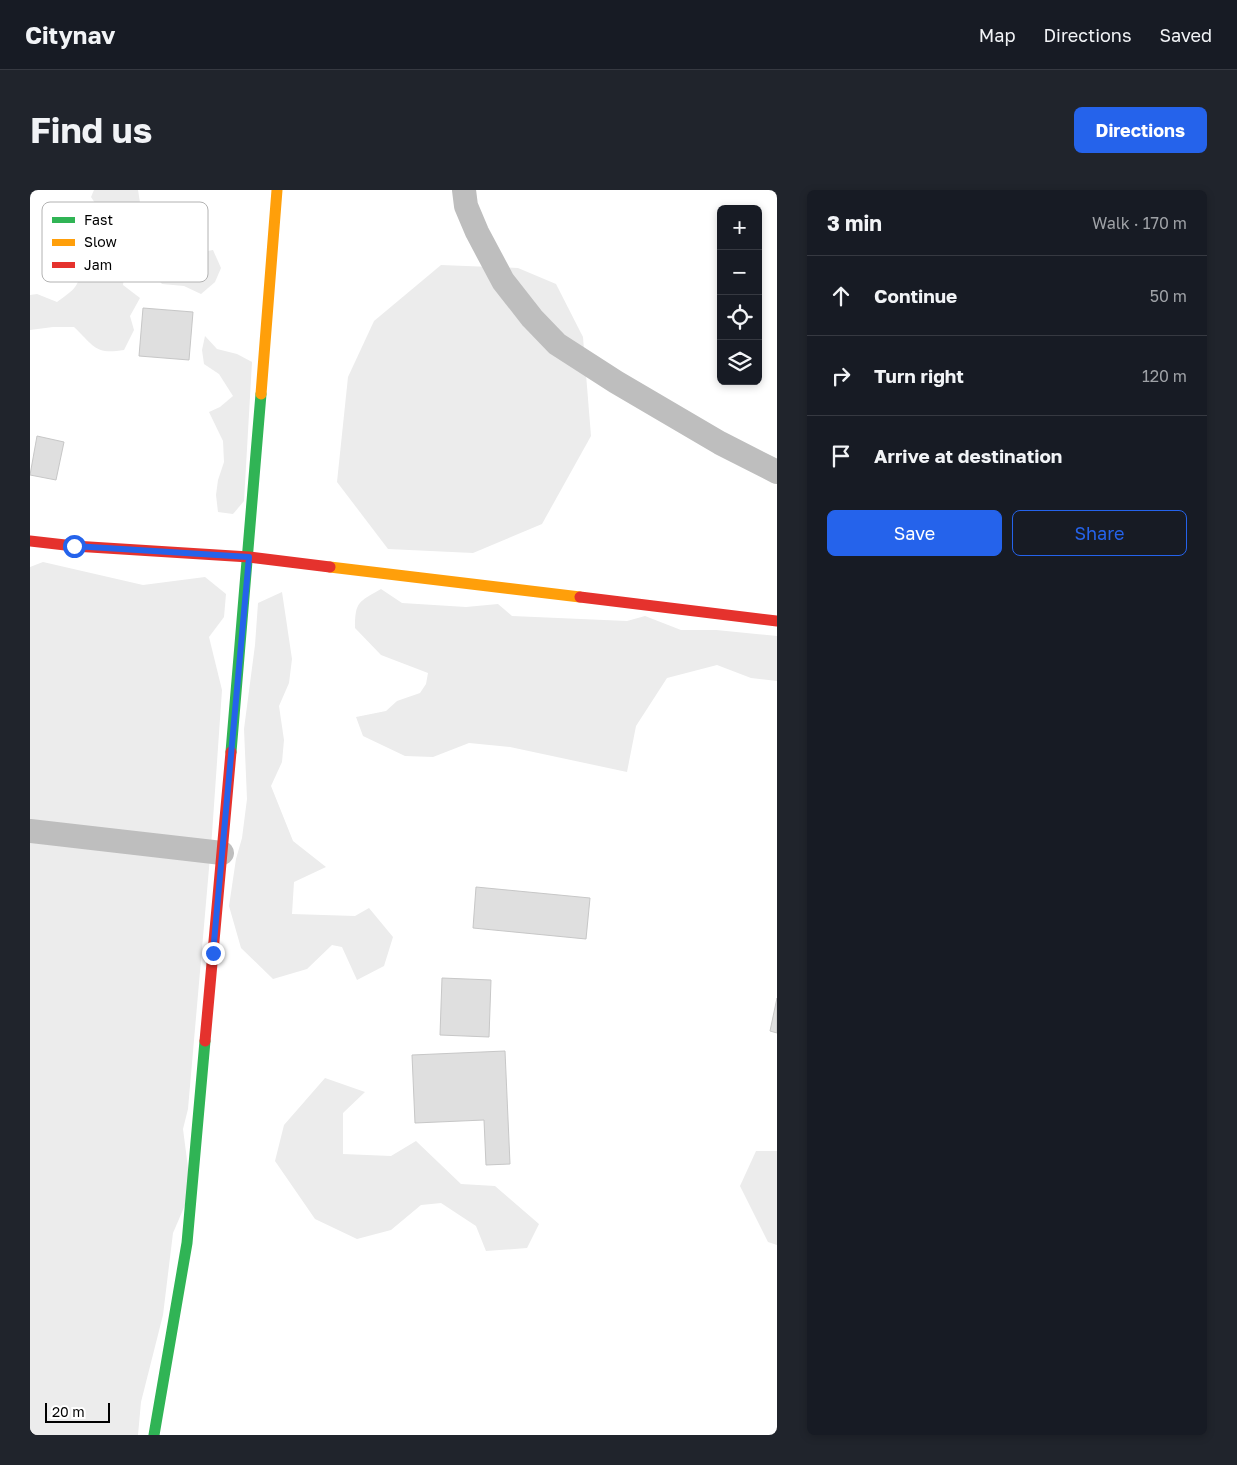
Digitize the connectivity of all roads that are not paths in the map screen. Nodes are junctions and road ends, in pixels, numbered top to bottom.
1 (277, 190) edge
2 (464, 190) edge
3 (777, 472) edge
4 (30, 541) edge
5 (249, 557) junction
6 (777, 621) edge
7 (30, 831) edge
8 (222, 853) junction
9 (154, 1435) edge

1 - 5 street
2 - 3 street
4 - 5 street
5 - 6 street
5 - 8 street
7 - 8 street
8 - 9 street

